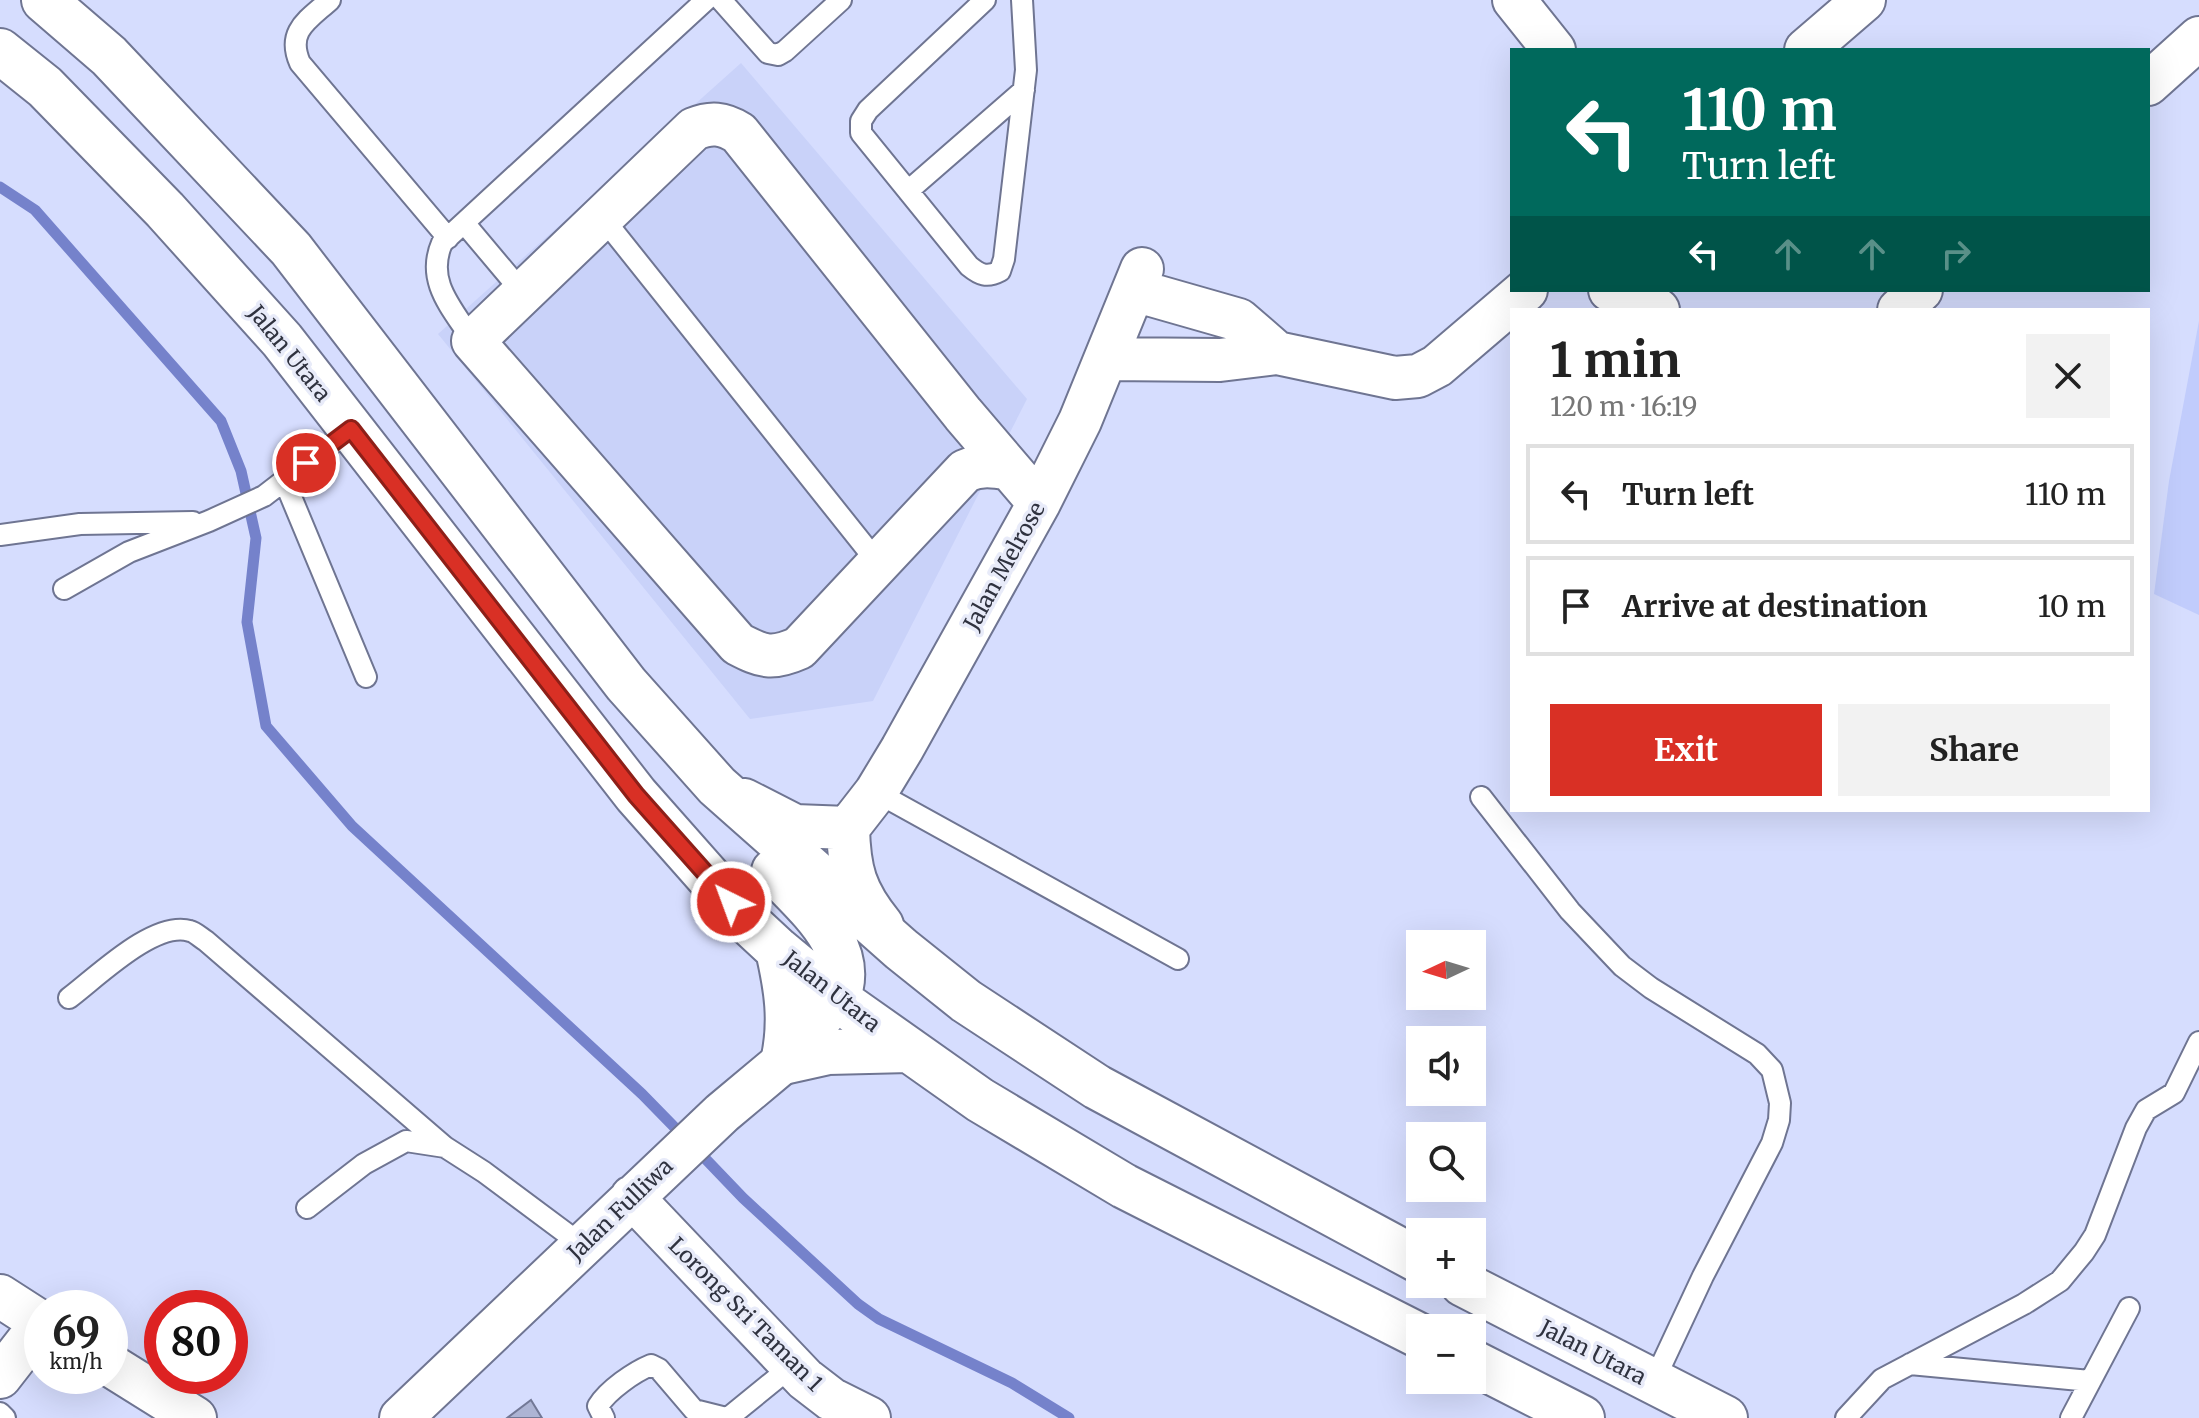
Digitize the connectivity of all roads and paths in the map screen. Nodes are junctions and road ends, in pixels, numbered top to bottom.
1 (44, 0) edge
2 (330, 0) edge
3 (706, 0) edge
4 (721, 0) edge
5 (841, 0) edge
6 (985, 0) edge
7 (1022, 0) edge
8 (1514, 0) edge
9 (1864, 0) edge
10 (2199, 38) edge
11 (1552, 48) edge
12 (1808, 48) edge
13 (0, 51) edge
14 (2150, 82) edge
15 (1024, 90) junction
16 (908, 191) junction
17 (602, 217) junction
18 (465, 224) junction
19 (448, 238) junction
20 (1524, 292) edge
21 (1615, 292) edge
22 (1919, 292) edge
23 (523, 293) junction
24 (1653, 308) edge
25 (1901, 308) edge
26 (473, 341) junction
27 (1277, 353) junction
28 (1106, 359) junction
29 (963, 414) junction
30 (351, 429) junction
31 (1010, 469) junction
32 (284, 480) junction
33 (952, 483) junction
34 (1039, 503) junction
35 (209, 521) junction
36 (0, 535) edge
37 (878, 563) junction
38 (64, 589) dead end
39 (366, 677) dead end
40 (717, 786) junction
41 (876, 792) junction
42 (1481, 797) dead end
43 (848, 828) junction
44 (901, 949) junction
45 (778, 950) junction
46 (1178, 959) dead end
47 (69, 998) dead end
48 (837, 999) junction
49 (2199, 1042) edge
50 (909, 1050) junction
51 (783, 1062) junction
52 (445, 1147) junction
53 (632, 1197) junction
54 (307, 1208) dead end
55 (582, 1245) junction
56 (1406, 1253) edge
57 (0, 1296) edge
58 (1486, 1296) edge
59 (2129, 1308) dead end
60 (24, 1311) edge
61 (1406, 1329) edge
62 (24, 1346) edge
63 (1910, 1364) junction
64 (792, 1366) junction
65 (1486, 1369) edge
66 (128, 1376) edge
67 (0, 1377) edge
68 (2090, 1381) junction
69 (1653, 1383) junction
70 (0, 1413) edge
71 (5, 1418) edge
72 (195, 1418) edge
73 (401, 1418) edge
74 (604, 1418) edge
75 (727, 1418) edge
76 (869, 1418) edge
77 (1582, 1418) edge
78 (1725, 1418) edge
79 (1846, 1418) edge
80 (2071, 1418) edge

1 - 40 highway
2 - 19 lane
3 - 18 lane
4 - 5 lane
6 - 16 lane
7 - 15 lane
8 - 11 street
9 - 12 street
10 - 14 street
13 - 30 highway, Jalan Utara
15 - 16 lane
15 - 16 lane
17 - 23 street
17 - 29 street
17 - 37 lane
18 - 19 lane
18 - 23 lane
19 - 26 lane
20 - 27 street, Jalan Melrose
21 - 24 street
22 - 25 street
23 - 26 street
26 - 37 street
27 - 28 street
27 - 28 street, Jalan Melrose
28 - 34 street, Jalan Melrose
29 - 31 street
29 - 33 street
30 - 32 lane
30 - 45 highway, Jalan Utara
31 - 33 street
31 - 34 street
32 - 35 lane
32 - 39 lane
33 - 37 street
34 - 41 street, Jalan Melrose
35 - 36 lane
35 - 38 lane
40 - 43 street
40 - 44 highway
40 - 48 highway
41 - 43 street, Jalan Melrose
41 - 46 lane
42 - 69 lane
43 - 44 street
44 - 56 highway
45 - 48 highway, Jalan Utara
45 - 51 highway
47 - 52 lane
48 - 50 highway, Jalan Utara
48 - 51 street, Jalan Fulliwa
49 - 63 lane
50 - 51 highway
50 - 61 highway, Jalan Utara
51 - 53 street, Jalan Fulliwa
52 - 54 lane
52 - 55 lane
53 - 55 street, Jalan Fulliwa
53 - 64 street, Lorong Sri Taman 1
55 - 73 street, Jalan Fulliwa
57 - 60 street
58 - 69 highway, Jalan Utara
59 - 68 lane
62 - 67 street
63 - 68 lane
63 - 79 lane
64 - 75 lane
64 - 76 street, Lorong Sri Taman 1
65 - 77 highway
66 - 72 street
68 - 80 lane
69 - 78 highway, Jalan Utara
70 - 71 lane
74 - 75 lane

